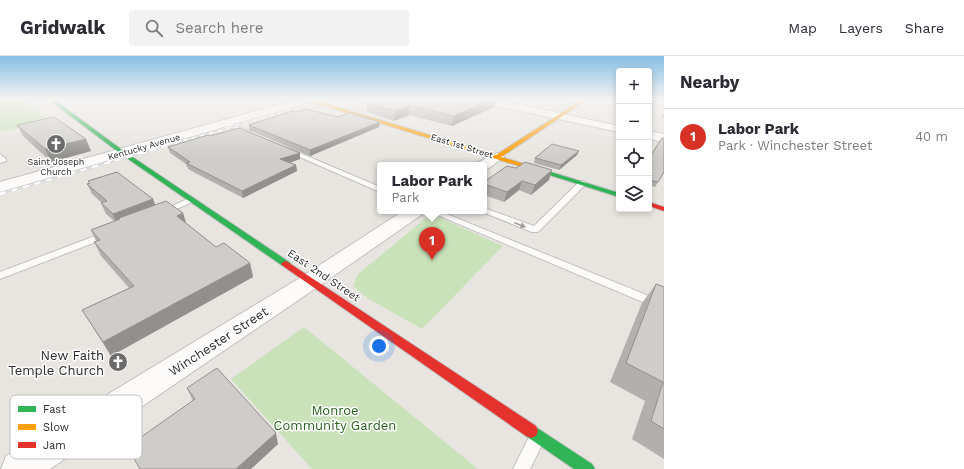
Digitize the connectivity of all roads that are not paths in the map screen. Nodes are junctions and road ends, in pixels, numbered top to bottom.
1 (76, 118) edge
2 (246, 118) edge
3 (368, 118) edge
4 (555, 118) edge
5 (569, 118) edge
6 (227, 124) junction
7 (616, 128) edge
8 (652, 136) edge
9 (258, 137) edge
10 (664, 138) edge
11 (284, 148) edge
12 (123, 153) junction
13 (0, 156) edge
14 (497, 157) junction
15 (0, 161) edge
16 (487, 163) edge
17 (583, 184) junction
18 (0, 187) edge
19 (377, 189) edge
20 (616, 194) edge
21 (193, 200) junction
22 (652, 205) edge
23 (664, 208) edge
24 (487, 212) edge
25 (411, 214) edge
26 (439, 214) edge
27 (156, 215) edge
28 (118, 229) edge
29 (0, 276) edge
30 (311, 281) junction
31 (664, 307) edge
32 (134, 395) edge
33 (539, 436) junction
34 (35, 459) edge
35 (19, 469) edge
36 (521, 469) edge
37 (587, 469) edge

1 - 12 street, East 2nd Street
2 - 6 street, Kentucky Avenue
3 - 14 street, East 1st Street
4 - 14 street
5 - 7 street
6 - 9 lane
6 - 12 street, Kentucky Avenue
8 - 10 street
11 - 19 lane
12 - 18 street, Kentucky Avenue
12 - 21 street, East 2nd Street
13 - 15 lane
14 - 16 street
14 - 17 street, East 1st Street
17 - 20 street, East 1st Street
24 -> 17 lane
21 - 27 lane
21 - 30 street, East 2nd Street
22 - 23 street
25 - 30 street, Winchester Street
26 - 31 lane
28 - 29 lane
30 - 32 street, Winchester Street
30 - 33 street, East 2nd Street
33 - 36 lane
33 - 37 street, East 2nd Street
34 - 35 street, Winchester Street

